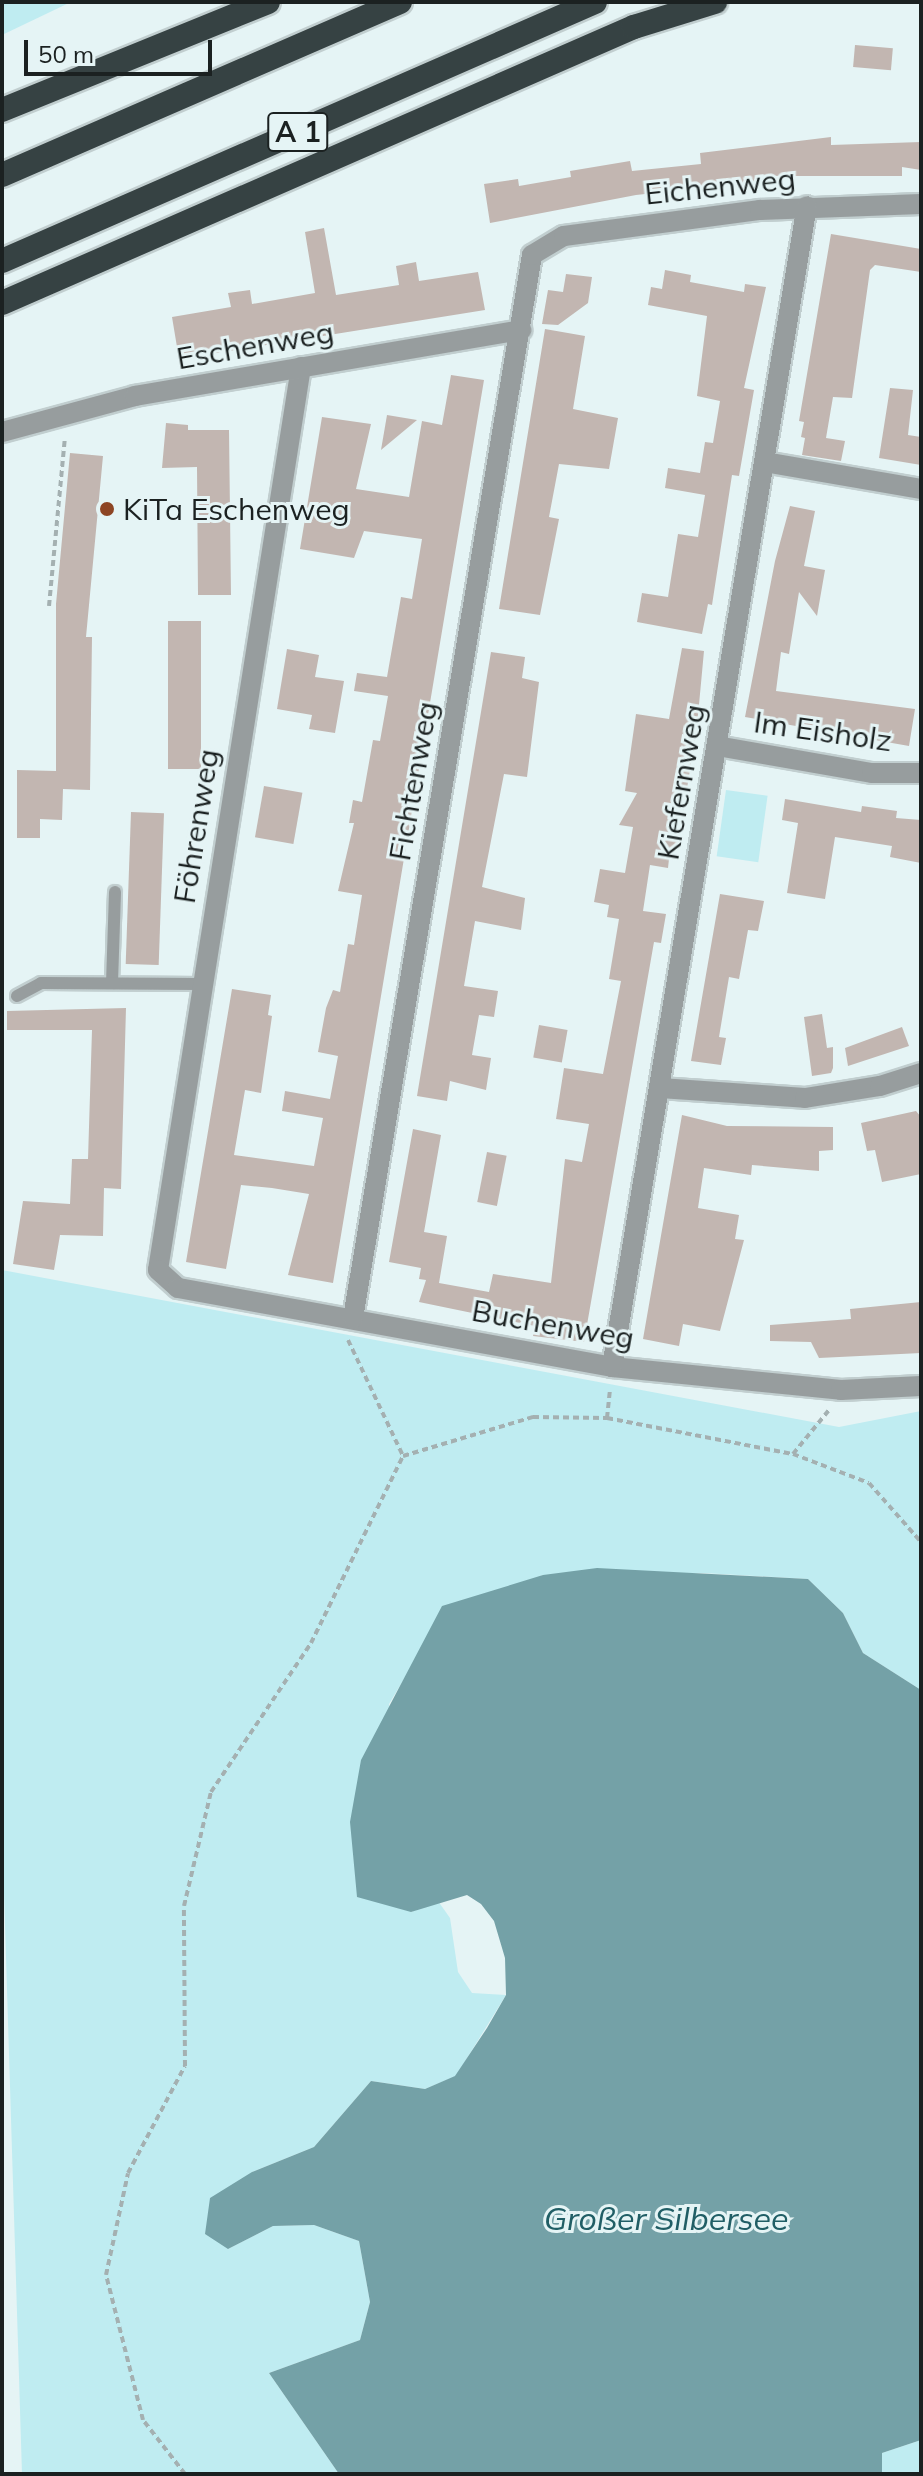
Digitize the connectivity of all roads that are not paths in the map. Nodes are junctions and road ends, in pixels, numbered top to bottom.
1 (268, 2) edge
2 (400, 2) edge
3 (595, 2) edge
4 (673, 2) edge
5 (715, 2) edge
6 (634, 27) junction
7 (2, 110) edge
8 (2, 175) edge
9 (921, 204) edge
10 (807, 206) junction
11 (532, 255) joint
12 (2, 261) edge
13 (2, 303) edge
14 (521, 330) junction
15 (301, 367) junction
16 (2, 432) edge
17 (765, 462) junction
18 (921, 489) edge
19 (717, 746) junction
20 (921, 773) edge
21 (115, 892) dead end
22 (112, 983) junction
23 (201, 984) junction
24 (17, 996) dead end
25 (921, 1073) edge
26 (660, 1088) junction
27 (178, 1288) joint
28 (353, 1318) junction
29 (612, 1367) junction
30 (921, 1386) edge

1 - 7 highway
2 - 8 highway, A 1
3 - 12 highway, A 1
4 - 6 highway
5 - 6 highway
6 - 13 highway
9 - 10 street, Eichenweg
10 - 11 street, Eichenweg
10 - 17 street, Kiefernweg
11 - 14 street, Fichtenweg
14 - 15 street, Eschenweg
14 - 28 street, Fichtenweg
15 - 16 street, Eschenweg
15 - 23 street, Föhrenweg
17 - 18 street
17 - 19 street, Kiefernweg
19 - 20 street, Im Eisholz
19 - 26 street, Kiefernweg
21 - 22 lane
22 - 23 lane
22 - 24 lane
23 - 27 street, Föhrenweg
25 - 26 street
26 - 29 street, Kiefernweg
27 - 28 street, Buchenweg
28 - 29 street, Buchenweg
29 - 30 street, Buchenweg

